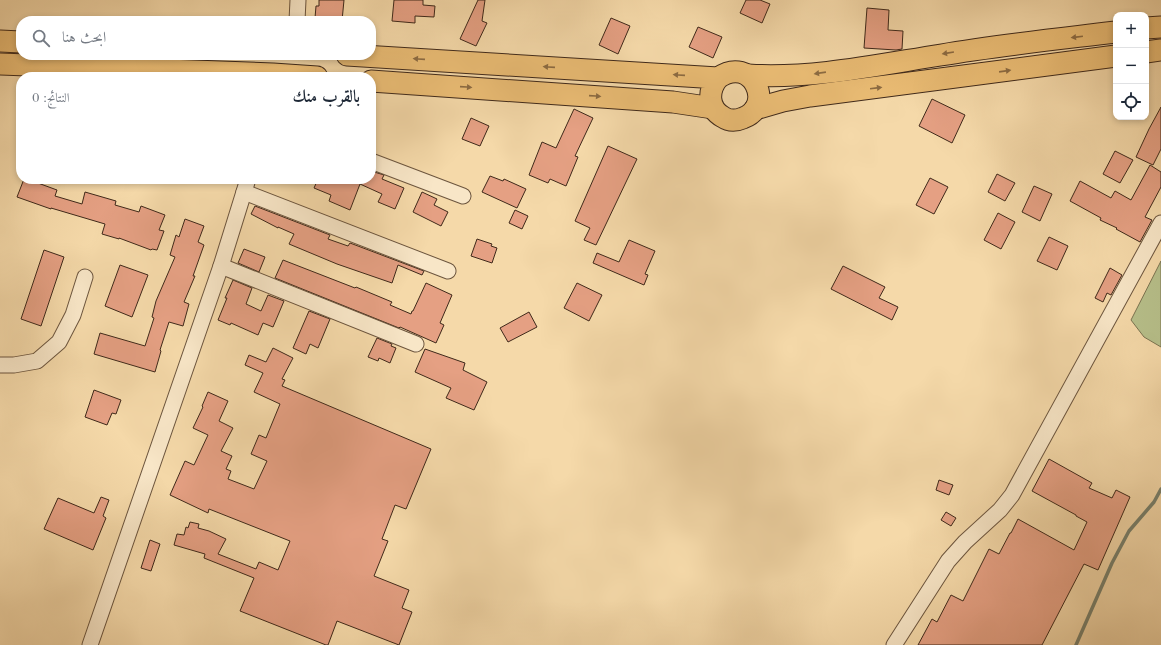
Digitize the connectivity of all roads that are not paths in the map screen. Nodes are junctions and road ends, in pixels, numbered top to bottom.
1 (298, 0) edge
2 (297, 16) edge
3 (1161, 26) edge
4 (1149, 28) edge
5 (1113, 32) edge
6 (0, 41) edge
7 (16, 42) edge
8 (1161, 50) edge
9 (1149, 52) edge
10 (1113, 56) edge
11 (376, 57) edge
12 (0, 64) edge
13 (182, 72) edge
14 (748, 75) junction
15 (718, 78) junction
16 (376, 81) edge
17 (713, 108) junction
18 (755, 109) junction
19 (376, 163) edge
20 (246, 185) edge
21 (462, 196) dead end
22 (1161, 223) edge
23 (221, 266) junction
24 (448, 271) dead end
25 (85, 277) dead end
26 (416, 344) dead end
27 (0, 365) edge
28 (90, 645) edge
29 (894, 645) edge

1 - 2 street
3 - 4 highway
5 -> 14 highway
6 - 7 highway
8 - 9 highway
18 -> 10 highway
15 -> 11 highway
12 - 13 highway
14 - 15 highway
14 - 18 highway
15 - 17 highway
16 -> 17 highway
17 - 18 highway
19 - 21 street
20 - 23 street
20 - 24 street
22 - 29 street
23 - 26 street
23 - 28 street
25 - 27 street

